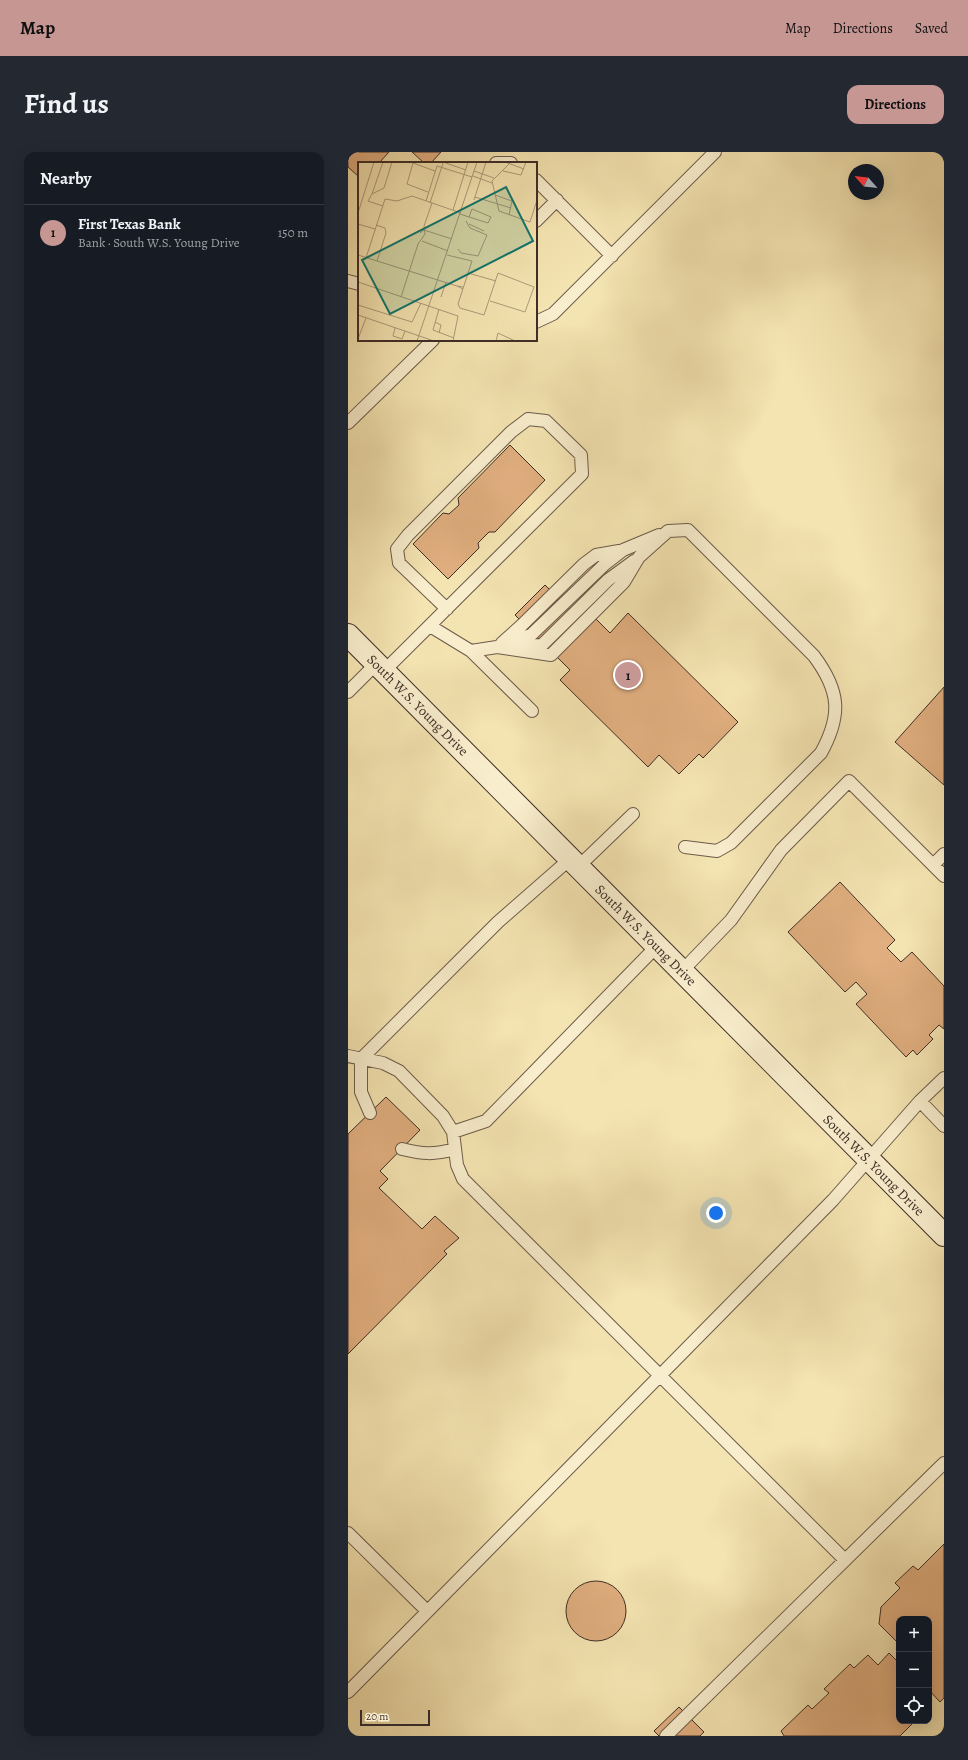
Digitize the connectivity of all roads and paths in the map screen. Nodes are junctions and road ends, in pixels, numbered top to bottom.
1 (715, 152) edge
2 (537, 181) edge
3 (557, 200) junction
4 (537, 220) edge
5 (612, 256) junction
6 (348, 281) edge
7 (358, 284) edge
8 (537, 322) edge
9 (431, 341) edge
10 (348, 423) edge
11 (668, 531) junction
12 (447, 609) junction
13 (430, 626) junction
14 (348, 635) edge
15 (497, 647) junction
16 (471, 651) junction
17 (380, 668) junction
18 (348, 692) edge
19 (532, 711) dead end
20 (633, 814) dead end
21 (685, 847) dead end
22 (944, 854) edge
23 (574, 863) junction
24 (933, 865) junction
25 (944, 876) edge
26 (657, 946) junction
27 (682, 971) junction
28 (348, 1056) edge
29 (361, 1059) junction
30 (944, 1078) edge
31 (920, 1101) junction
32 (370, 1113) dead end
33 (944, 1126) edge
34 (453, 1132) junction
35 (402, 1149) dead end
36 (455, 1149) junction
37 (869, 1160) junction
38 (944, 1235) edge
39 (660, 1375) junction
40 (944, 1463) edge
41 (348, 1533) edge
42 (845, 1560) junction
43 (428, 1611) junction
44 (348, 1692) edge
45 (666, 1736) edge

1 - 5 lane
2 - 3 lane
3 - 4 lane
3 - 5 lane
5 - 8 lane
6 - 7 lane
9 - 10 lane
11 - 15 lane
11 - 15 lane
11 - 21 lane
12 - 12 lane
12 - 13 lane
13 - 16 lane
13 - 17 lane
14 - 17 main road, South W.S. Young Drive
15 - 16 lane
16 - 19 lane
17 - 18 lane
17 - 23 main road, South W.S. Young Drive
20 - 23 lane
22 - 24 lane
23 - 26 main road, South W.S. Young Drive
23 - 29 lane
24 - 25 lane
24 - 27 lane
26 - 27 main road, South W.S. Young Drive
26 - 34 lane
27 - 37 main road, South W.S. Young Drive
28 - 29 lane
29 - 32 lane
29 - 34 lane
30 - 31 lane
31 - 33 lane
31 - 37 lane
34 - 36 lane
35 - 36 lane
36 - 39 lane
37 - 38 main road, South W.S. Young Drive
37 - 39 lane
39 - 42 lane
39 - 43 lane
40 - 42 lane
41 - 43 lane
42 - 45 lane
43 - 44 lane

